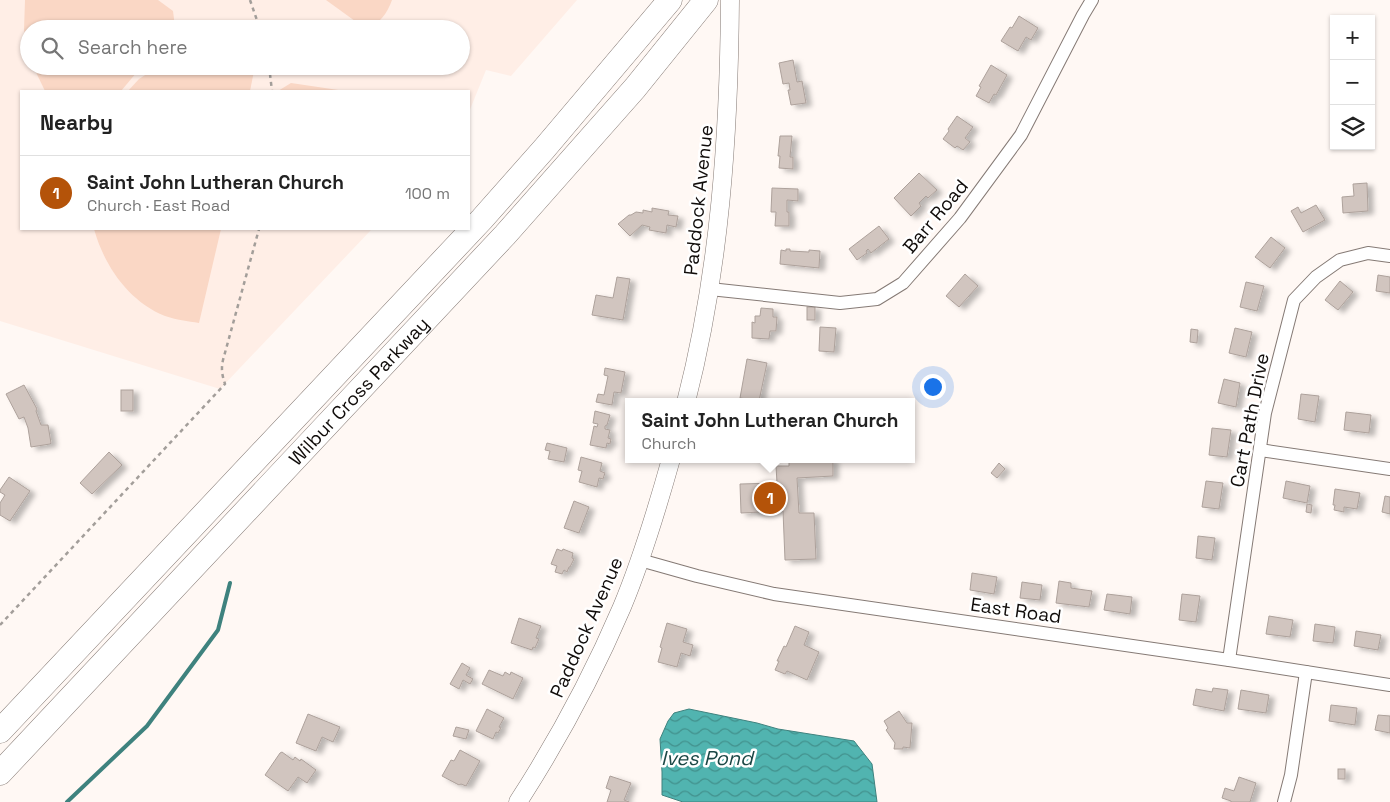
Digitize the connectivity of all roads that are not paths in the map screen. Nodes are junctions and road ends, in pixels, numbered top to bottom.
1 (670, 0) edge
2 (706, 0) edge
3 (730, 0) edge
4 (1092, 0) edge
5 (1390, 256) edge
6 (710, 289) junction
7 (687, 398) edge
8 (1260, 450) junction
9 (670, 463) edge
10 (1390, 469) edge
11 (640, 560) junction
12 (1229, 660) junction
13 (1306, 672) junction
14 (1390, 684) edge
15 (0, 731) edge
16 (0, 773) edge
17 (518, 802) edge
18 (1284, 802) edge

1 - 15 highway, Wilbur Cross Parkway
2 - 16 highway, Wilbur Cross Parkway
3 - 6 main road, Paddock Avenue
4 - 6 street, Barr Road
5 - 8 street, Cart Path Drive
6 - 7 main road, Paddock Avenue
8 - 10 street
8 - 12 street, Cart Path Drive
9 - 11 main road, Paddock Avenue
11 - 12 street, East Road
11 - 17 main road, Paddock Avenue
12 - 13 street, East Road
13 - 14 street, East Road
13 - 18 street

